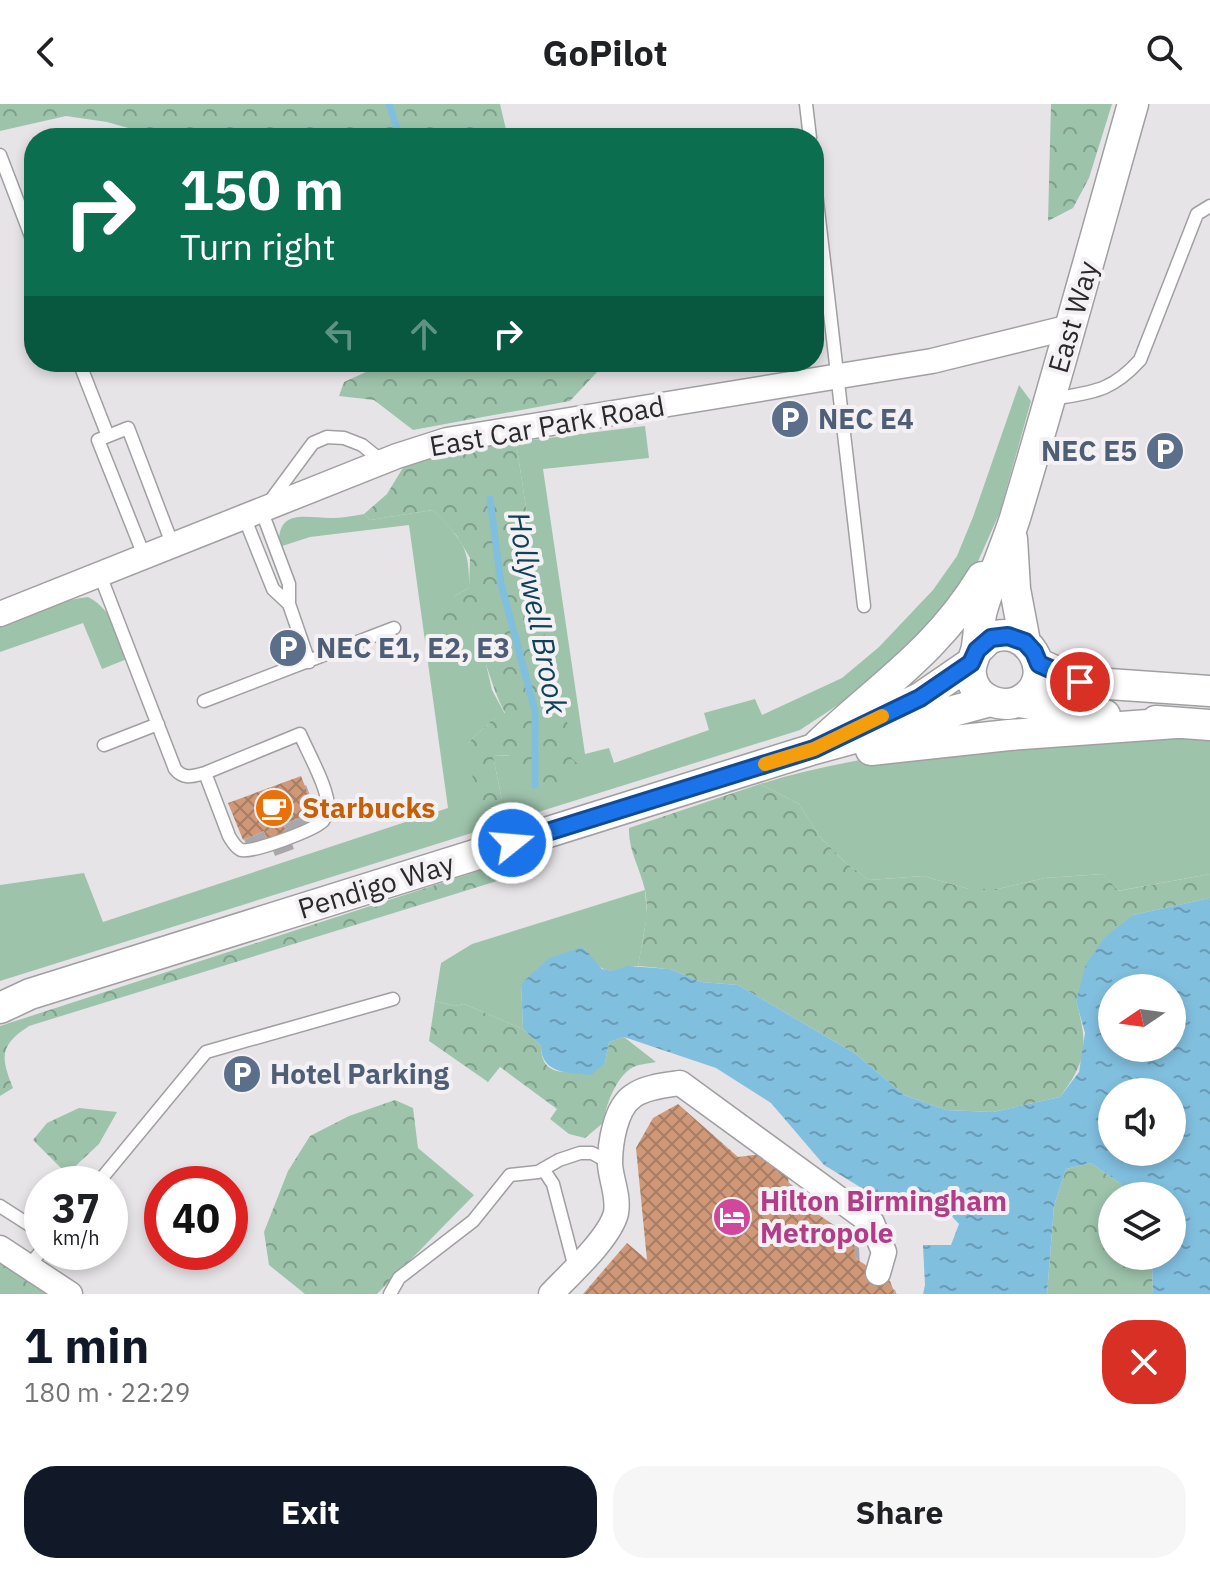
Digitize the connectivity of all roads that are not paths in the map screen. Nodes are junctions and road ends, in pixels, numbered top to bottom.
1 (806, 104) edge
2 (1133, 104) edge
3 (809, 128) edge
4 (0, 155) edge
5 (1210, 206) edge
6 (24, 218) edge
7 (824, 267) edge
8 (1070, 327) junction
9 (82, 372) edge
10 (836, 377) junction
11 (1049, 400) junction
12 (103, 438) junction
13 (383, 462) junction
14 (254, 515) junction
15 (1012, 529) junction
16 (173, 547) junction
17 (145, 558) junction
18 (100, 575) junction
19 (289, 604) junction
20 (864, 606) dead end
21 (0, 614) edge
22 (394, 628) dead end
23 (1032, 653) junction
24 (974, 656) junction
25 (309, 662) junction
26 (1210, 691) edge
27 (204, 701) dead end
28 (1004, 702) junction
29 (1176, 723) junction
30 (158, 724) junction
31 (1210, 725) edge
32 (104, 745) dead end
33 (814, 749) junction
34 (205, 773) junction
35 (30, 994) junction
36 (0, 999) edge
37 (393, 999) dead end
38 (0, 1008) edge
39 (610, 1163) junction
40 (112, 1166) edge
41 (543, 1169) junction
42 (0, 1206) edge
43 (24, 1221) edge
44 (0, 1248) edge
45 (24, 1255) edge
46 (575, 1268) junction
47 (47, 1270) edge
48 (878, 1273) dead end
49 (70, 1294) edge
50 (390, 1294) edge
51 (551, 1294) edge

1 - 3 lane
2 - 8 street, East Way
4 - 6 lane
5 - 11 lane
7 - 10 lane
8 - 10 street, East Car Park Road
8 - 11 street, East Way
9 - 12 lane
10 - 13 street, East Car Park Road
10 - 20 lane
11 - 15 street, East Way
12 - 16 lane
12 - 17 lane
13 - 14 street, East Car Park Road
13 - 14 lane
14 - 16 street, East Car Park Road
14 - 19 lane
14 - 19 lane
15 - 23 street, East Way
15 - 24 street, East Way
15 - 33 street
16 - 17 street, East Car Park Road
17 - 18 street, East Car Park Road
18 - 21 street, East Car Park Road
18 - 30 lane
19 - 25 lane
22 - 25 lane
23 - 24 street
23 - 26 street
23 - 28 street
24 - 28 street
24 - 33 street, Pendigo Way
25 - 27 lane
28 - 29 street
28 - 33 street, Pendigo Way
29 - 31 street
29 - 33 street
30 - 32 lane
30 - 34 lane
33 - 35 street, Pendigo Way
34 - 34 lane
35 - 36 street, Pendigo Way
35 - 38 street, Pendigo Way
37 - 40 lane
39 - 41 lane
39 - 46 street
39 - 48 street
41 - 46 lane
41 - 50 lane
42 - 43 lane
44 - 45 street
46 - 51 street
47 - 49 street

